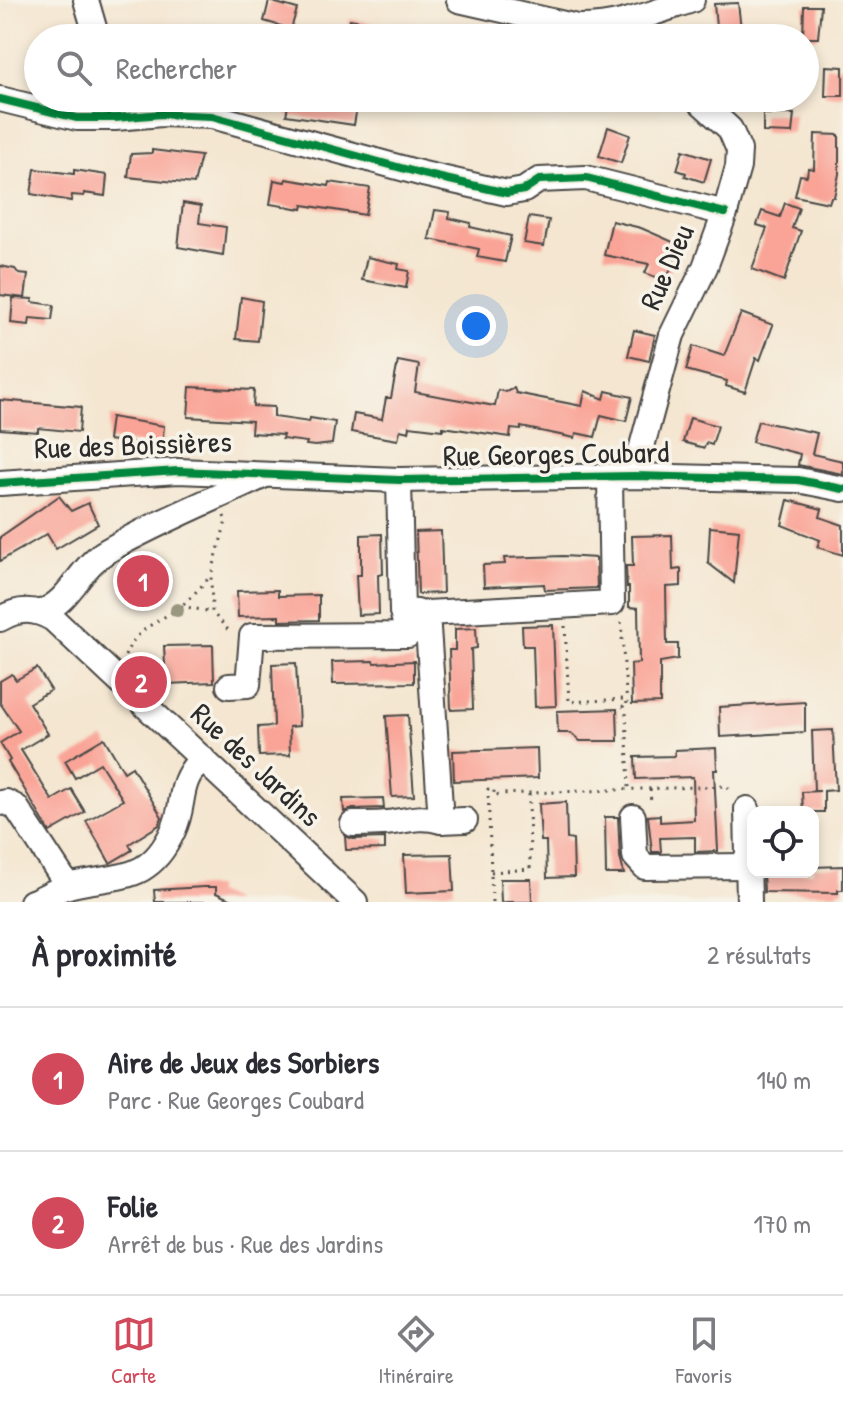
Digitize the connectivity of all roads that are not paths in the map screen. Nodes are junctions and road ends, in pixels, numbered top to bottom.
1 (86, 0) edge
2 (459, 0) edge
3 (692, 0) edge
4 (93, 24) edge
5 (564, 24) edge
6 (638, 24) edge
7 (0, 99) edge
8 (24, 105) edge
9 (53, 112) edge
10 (100, 112) edge
11 (146, 112) edge
12 (711, 112) edge
13 (725, 213) junction
14 (269, 474) junction
15 (622, 476) junction
16 (399, 480) junction
17 (0, 483) edge
18 (843, 489) edge
19 (402, 611) junction
20 (41, 612) junction
21 (427, 613) junction
22 (0, 619) edge
23 (229, 686) dead end
24 (202, 758) junction
25 (0, 803) edge
26 (633, 817) dead end
27 (465, 820) dead end
28 (441, 821) junction
29 (353, 824) dead end
30 (747, 866) edge
31 (748, 878) edge
32 (68, 886) junction
33 (32, 902) edge
34 (355, 902) edge
35 (749, 902) edge

1 - 4 street
2 - 5 street
3 - 6 street
7 - 8 street
9 - 10 street
11 - 13 street
12 - 13 street, Rue Dieu
13 - 15 street, Rue Dieu
14 - 16 street, Rue Georges Coubard
14 - 17 street, Rue des Boissières
14 - 20 street, Rue Georges Coubard
15 - 16 street, Rue Georges Coubard
15 - 18 street, Rue Georges Coubard
15 - 21 street, Rue Dieu
16 - 19 street
19 - 21 street
19 - 23 street
20 - 22 street
20 - 24 street, Rue des Jardins
21 - 28 street
24 - 32 street
24 - 34 street, Rue des Jardins
25 - 32 street
26 - 30 street
27 - 28 street
28 - 29 street
31 - 35 street
32 - 33 street

